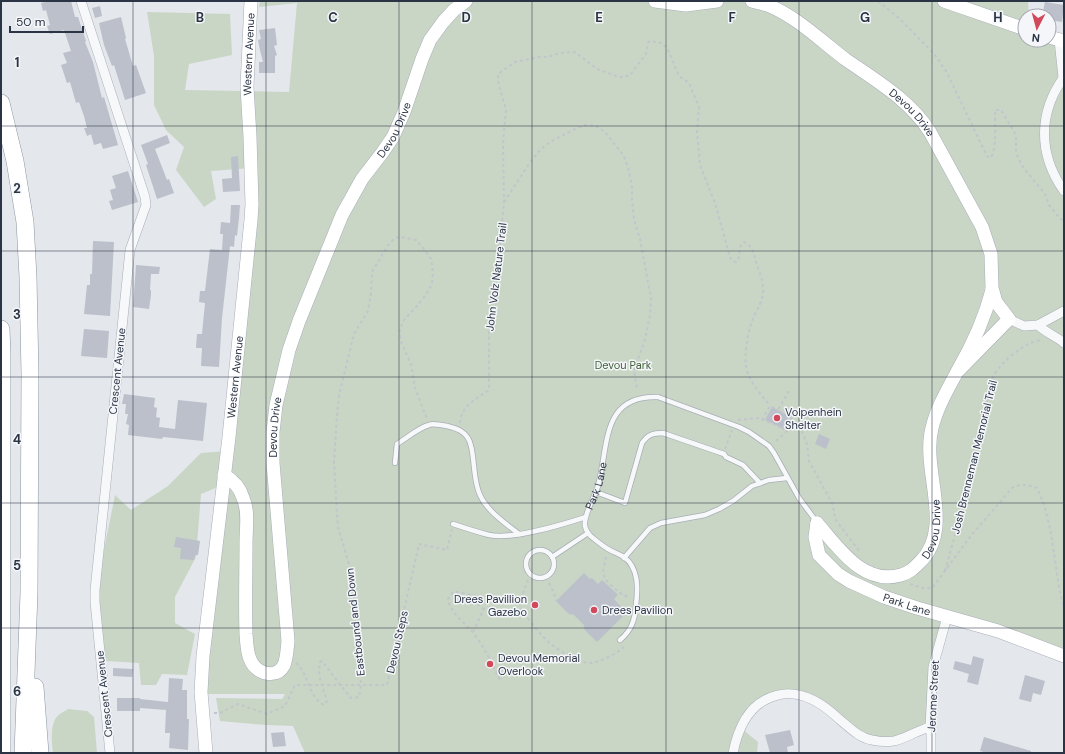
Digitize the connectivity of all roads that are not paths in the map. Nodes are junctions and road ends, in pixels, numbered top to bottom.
1 (81, 1) edge
2 (252, 1) edge
3 (466, 1) edge
4 (655, 1) edge
5 (717, 1) edge
6 (752, 1) edge
7 (944, 1) edge
8 (1017, 26) edge
9 (1057, 39) edge
10 (1064, 77) edge
11 (1, 103) edge
12 (1, 150) edge
13 (1064, 191) edge
14 (28, 277) junction
15 (992, 288) junction
16 (1064, 311) edge
17 (1009, 319) junction
18 (1038, 325) junction
19 (1, 329) edge
20 (1062, 342) edge
21 (959, 370) junction
22 (395, 463) dead end
23 (224, 475) junction
24 (787, 478) junction
25 (760, 483) junction
26 (596, 492) junction
27 (586, 517) junction
28 (817, 523) junction
29 (453, 524) road end
30 (588, 533) junction
31 (519, 534) junction
32 (552, 557) junction
33 (624, 558) junction
34 (28, 593) junction
35 (947, 617) junction
36 (620, 640) dead end
37 (1064, 656) edge
38 (930, 727) junction
39 (2, 753) edge
40 (23, 753) edge
41 (40, 753) edge
42 (110, 753) edge
43 (206, 753) edge
44 (734, 753) edge
45 (931, 753) edge

1 - 42 street, Crescent Avenue
2 - 23 street, Western Avenue
3 - 23 street, Devou Drive
4 - 5 street
6 - 15 street, Devou Drive
7 - 8 street
9 - 10 street
10 - 13 street
11 - 14 highway
12 - 14 highway
14 - 34 highway
15 - 17 street, Devou Drive
15 - 21 street, Devou Drive
16 - 18 street
17 - 18 street
17 - 21 street, Devou Drive
18 - 20 street
19 - 39 highway
21 - 28 street, Devou Drive
22 - 31 lane
23 - 43 street, Western Avenue
24 - 25 lane
24 - 26 lane, Park Lane
24 - 28 lane, Park Lane
25 - 26 lane
25 - 33 lane
26 - 27 lane, Park Lane
27 - 30 lane, Park Lane
27 - 31 lane
28 - 35 street, Park Lane
29 - 31 lane
30 - 32 lane
30 - 33 lane
32 - 32 lane
33 - 36 lane
34 - 40 highway
34 - 41 highway
35 - 37 street, Park Lane
35 - 38 street, Jerome Street
38 - 44 street
38 - 45 street, Jerome Street

